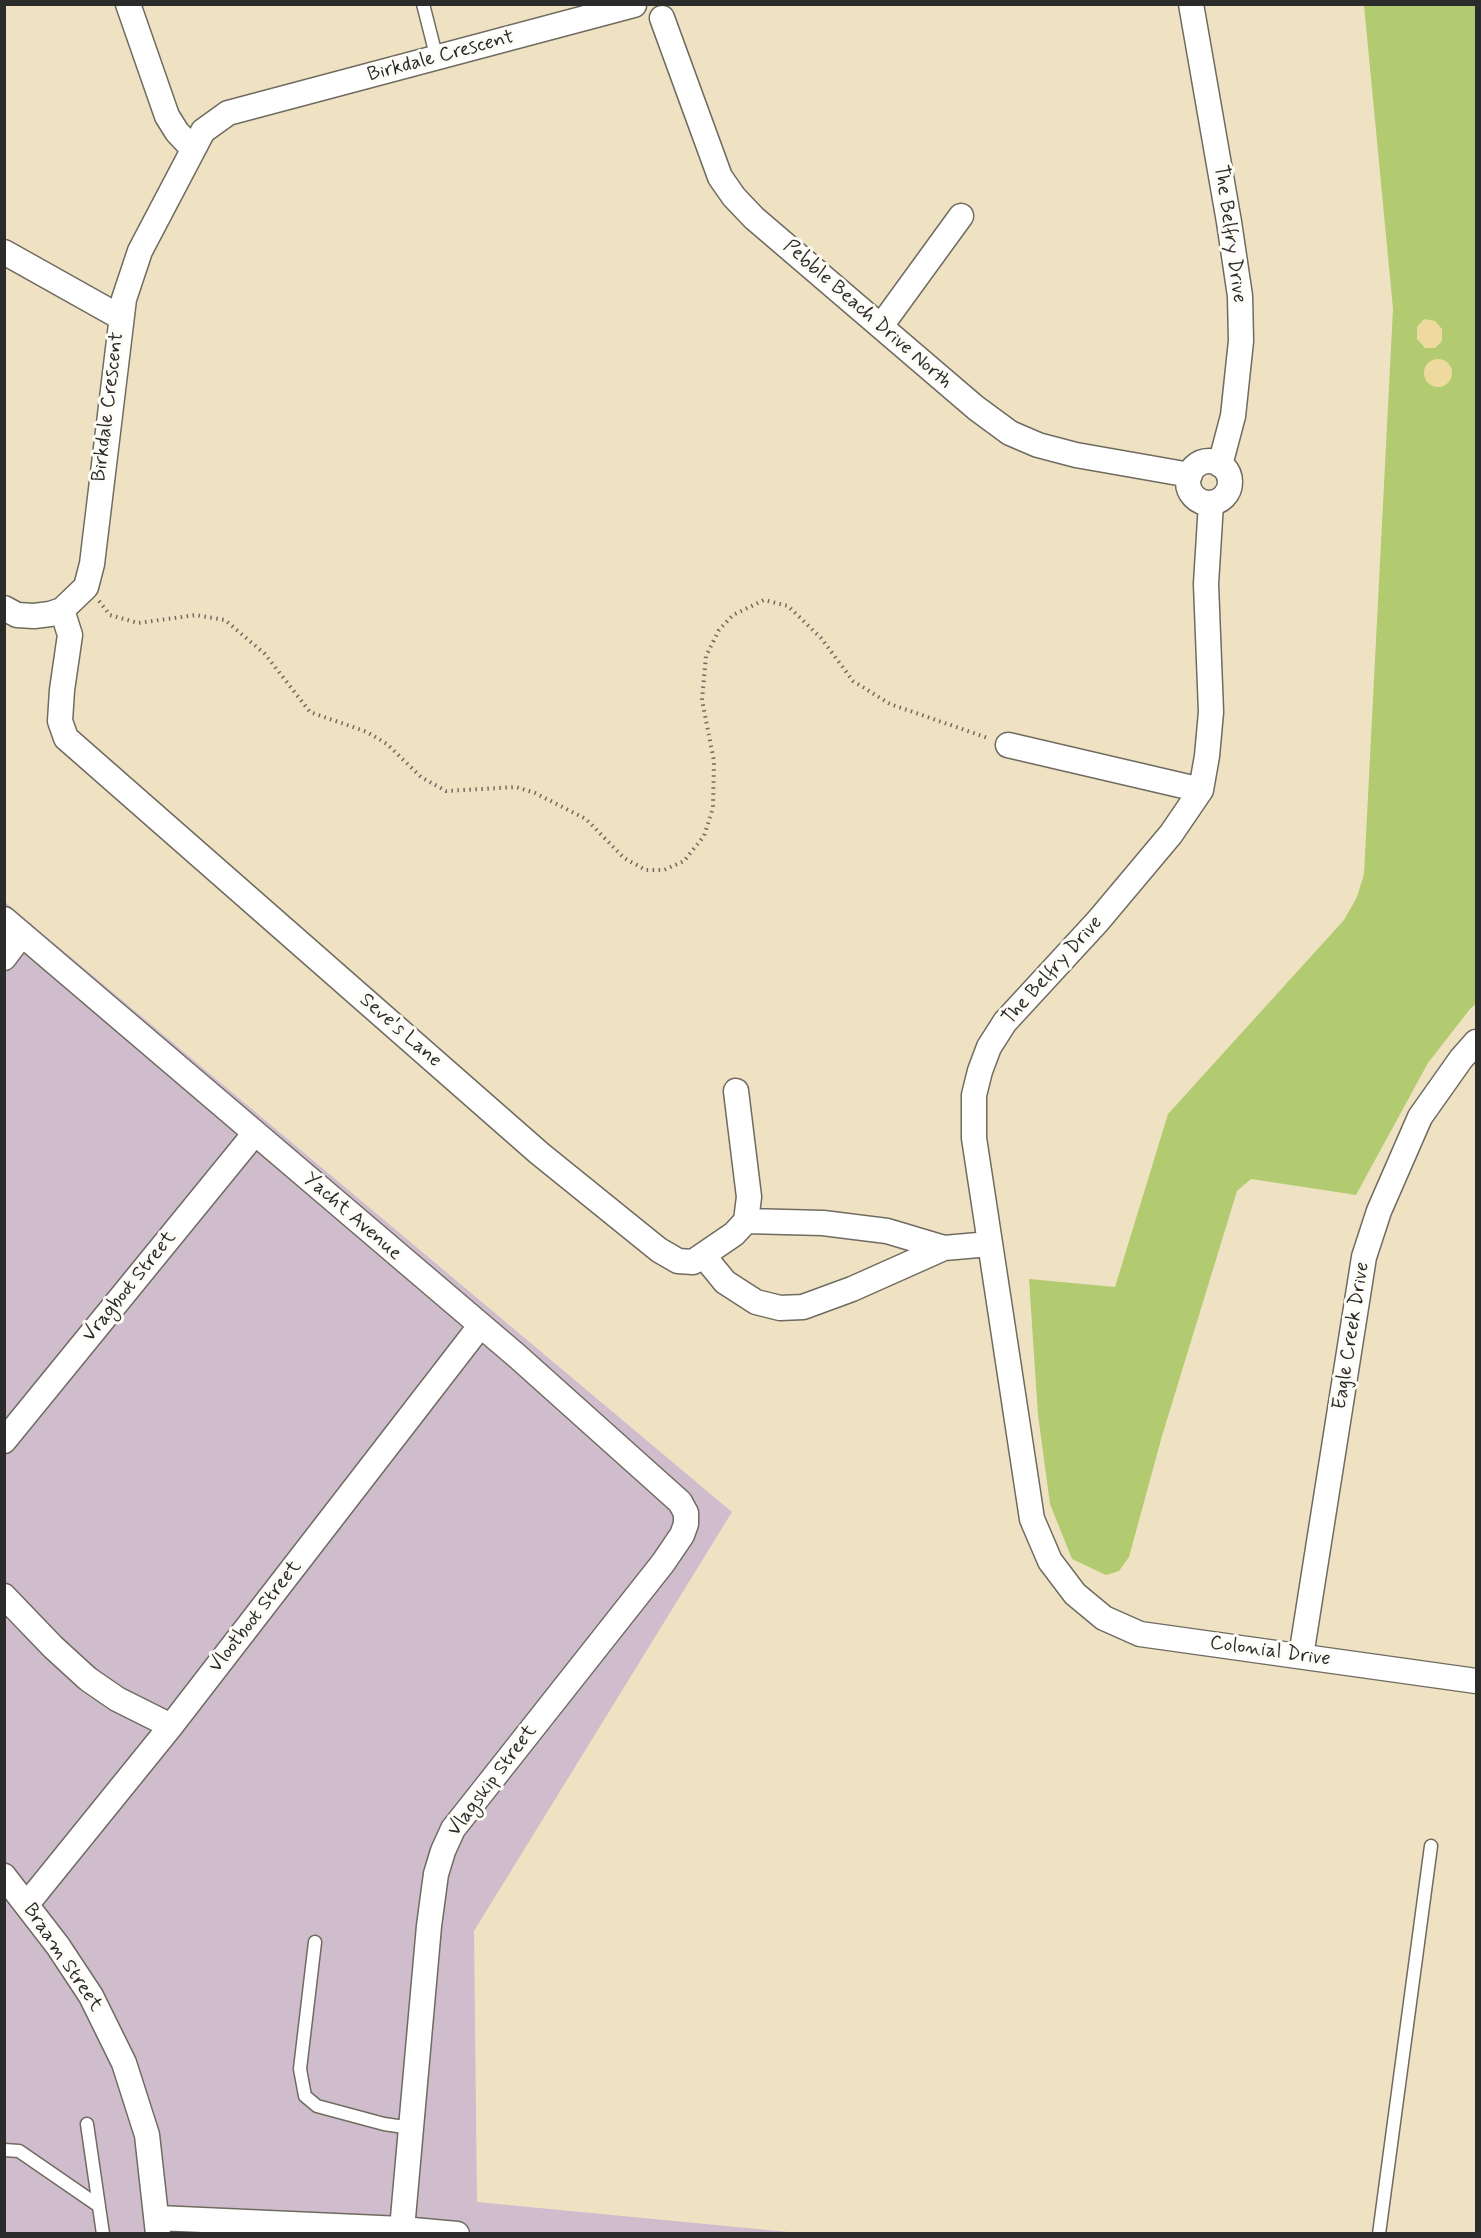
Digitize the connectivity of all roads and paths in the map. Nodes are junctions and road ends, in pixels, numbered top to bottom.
1 (128, 4) edge
2 (423, 4) edge
3 (1191, 4) edge
4 (634, 5) edge
5 (668, 11) edge
6 (436, 59) junction
7 (193, 149) junction
8 (962, 216) dead end
9 (4, 252) edge
10 (120, 317) junction
11 (881, 326) junction
12 (1220, 465) junction
13 (1190, 475) junction
14 (1211, 503) junction
15 (86, 587) junction
16 (4, 608) edge
17 (62, 610) junction
18 (1008, 745) joint
19 (1201, 790) junction
20 (13, 926) edge
21 (4, 958) edge
22 (1476, 1042) edge
23 (736, 1091) dead end
24 (255, 1133) junction
25 (746, 1221) junction
26 (990, 1244) junction
27 (944, 1248) junction
28 (703, 1255) junction
29 (480, 1326) junction
30 (4, 1441) edge
31 (686, 1524) joint
32 (1075, 1594) joint
33 (4, 1596) edge
34 (1301, 1656) junction
35 (1476, 1681) edge
36 (171, 1726) junction
37 (1431, 1846) dead end
38 (4, 1876) edge
39 (27, 1904) junction
40 (315, 1942) dead end
41 (87, 2124) dead end
42 (411, 2128) junction
43 (4, 2150) edge
44 (99, 2206) junction
45 (158, 2226) edge
46 (402, 2229) junction
47 (103, 2234) edge
48 (457, 2234) edge
49 (1380, 2234) edge

1 - 7 street
2 - 6 lane
3 - 12 street, The Belfry Drive
4 - 5 street
4 - 6 street, Birkdale Crescent
5 - 11 street, Pebble Beach Drive North
6 - 7 street, Birkdale Crescent
7 - 10 street, Birkdale Crescent
8 - 11 street
9 - 10 street
10 - 15 street, Birkdale Crescent
11 - 13 street, Pebble Beach Drive North
12 - 13 street
12 - 14 street
13 - 14 street
14 - 19 street, The Belfry Drive
15 - 17 street
15 - 18 path
16 - 17 street
17 - 28 street, Seve's Lane
18 - 19 street
19 - 26 street, The Belfry Drive
20 - 21 street
20 - 24 street, Yacht Avenue
22 - 34 street, Eagle Creek Drive
23 - 25 street
24 - 29 street, Yacht Avenue
24 - 30 street, Vragboot Street
25 - 27 street
25 - 28 street, Seve's Lane
26 - 27 street
26 - 32 street, The Belfry Drive
27 - 28 street
29 - 31 street, Yacht Avenue
29 - 36 street, Vlootboot Street
31 - 42 street, Vlagskip Street
32 - 34 street, Colonial Drive
33 - 36 street
34 - 35 street, Colonial Drive
36 - 39 street, Vlootboot Street
37 - 49 lane
38 - 39 street, Braam Street
39 - 45 street, Braam Street
40 - 42 lane
41 - 44 lane
42 - 46 street, Vlagskip Street
43 - 44 lane
44 - 47 lane
45 - 46 street
46 - 48 street

